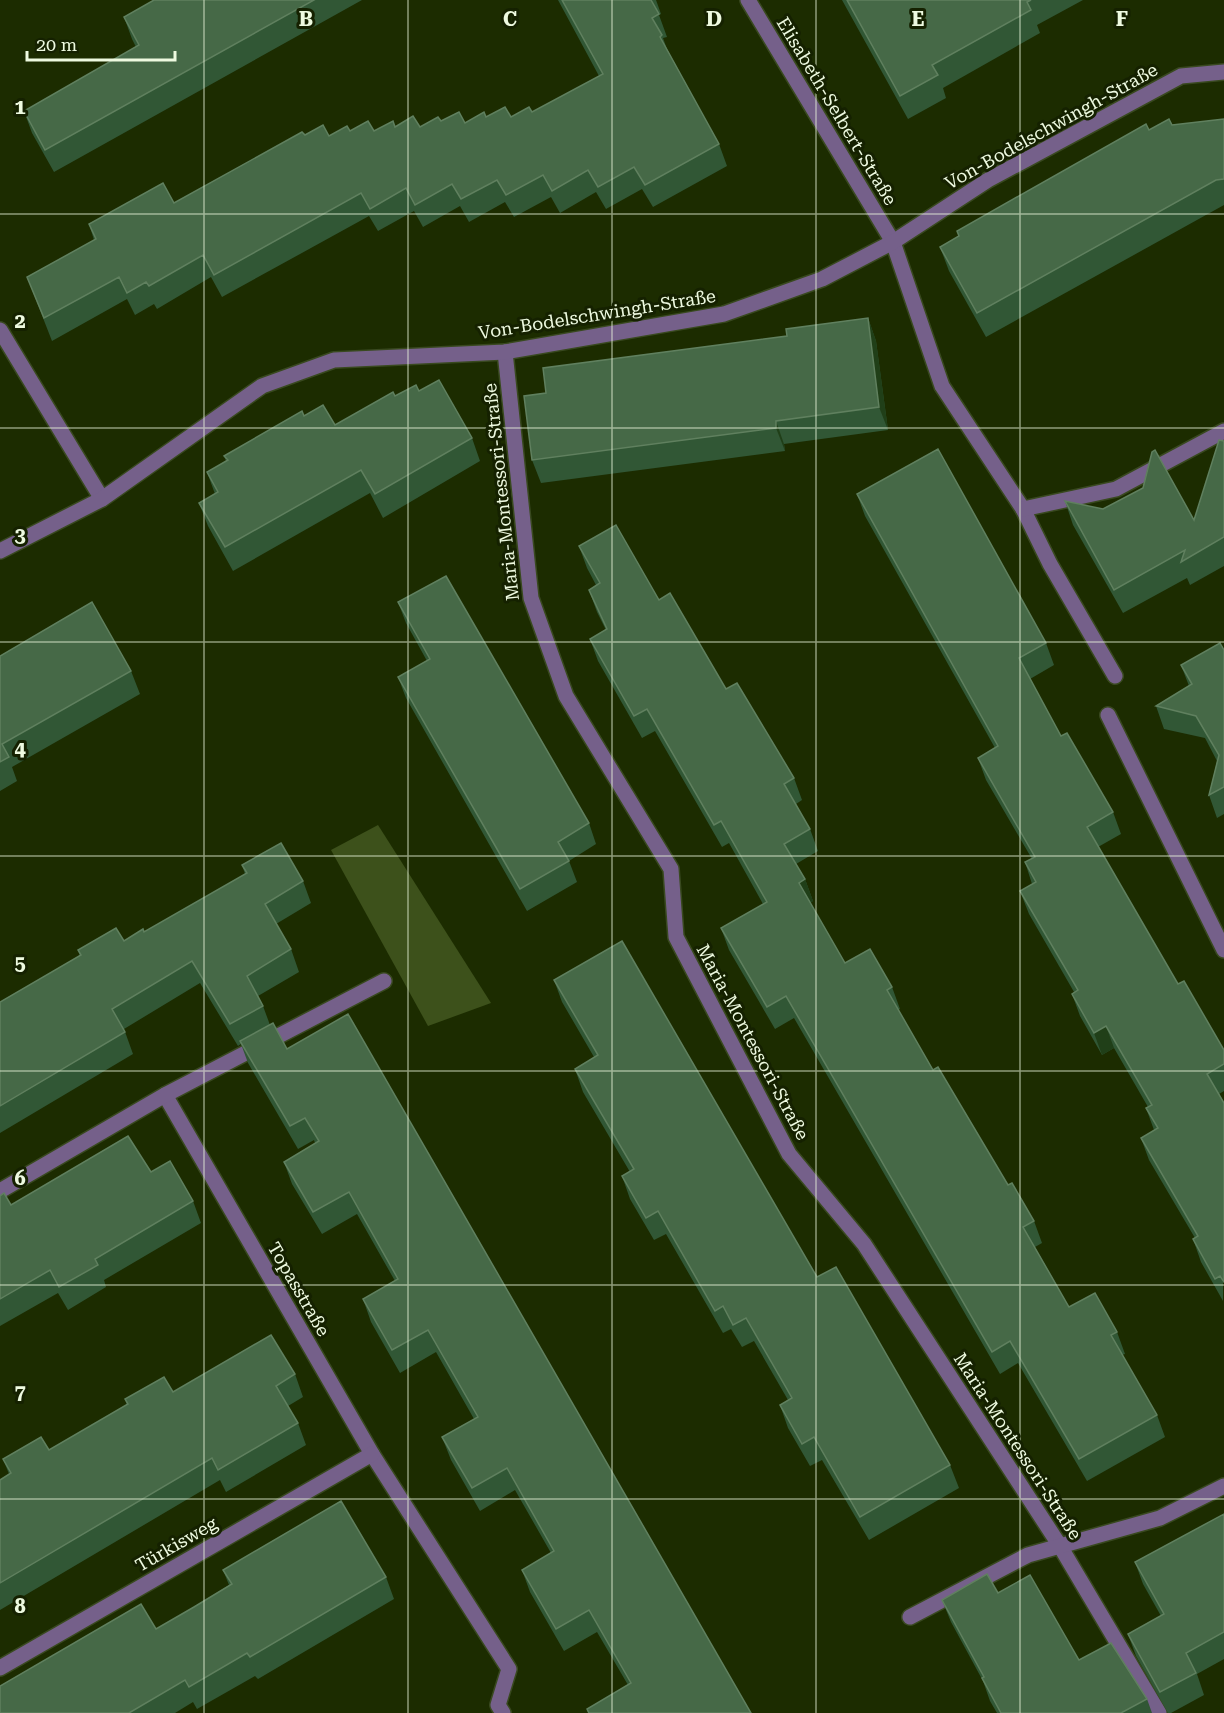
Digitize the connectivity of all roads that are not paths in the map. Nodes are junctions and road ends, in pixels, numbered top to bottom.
1 (748, 0) edge
2 (1224, 72) edge
3 (892, 242) junction
4 (0, 330) edge
5 (505, 352) junction
6 (1224, 431) edge
7 (102, 499) junction
8 (1023, 509) junction
9 (0, 551) edge
10 (1115, 676) dead end
11 (1108, 715) dead end
12 (1224, 950) edge
13 (384, 981) dead end
14 (165, 1095) junction
15 (0, 1191) edge
16 (372, 1454) junction
17 (1224, 1486) edge
18 (1060, 1546) junction
19 (910, 1617) dead end
20 (0, 1668) edge
21 (503, 1713) edge
22 (1159, 1713) edge

1 - 3 street, Elisabeth-Selbert-Straße
2 - 3 street, Von-Bodelschwingh-Straße
3 - 5 street, Von-Bodelschwingh-Straße
3 - 8 street, Elisabeth-Selbert-Straße
4 - 7 street
5 - 7 street, Von-Bodelschwingh-Straße
5 - 18 street, Maria-Montessori-Straße
6 - 8 street
7 - 9 street, Von-Bodelschwingh-Straße
8 - 10 street, Elisabeth-Selbert-Straße
11 - 12 street
13 - 14 street
14 - 15 street
14 - 16 street, Topasstraße
16 - 20 street, Türkisweg
16 - 21 street, Topasstraße
17 - 18 street
18 - 19 street
18 - 22 street, Maria-Montessori-Straße

